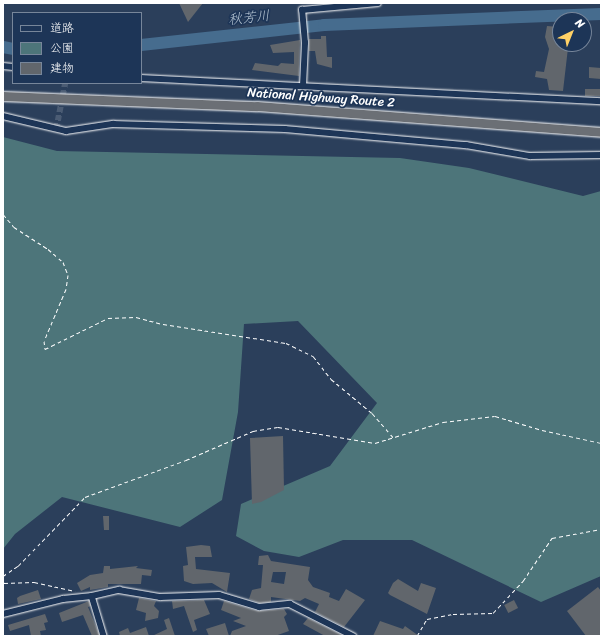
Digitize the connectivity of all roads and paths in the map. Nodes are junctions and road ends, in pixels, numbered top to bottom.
1 (378, 3) edge
2 (142, 78) edge
3 (303, 86) junction
4 (3, 97) edge
5 (601, 101) edge
6 (3, 116) edge
7 (601, 132) edge
8 (601, 155) edge
9 (3, 214) edge
10 (394, 438) junction
11 (601, 443) edge
12 (601, 529) edge
13 (3, 576) edge
14 (3, 580) edge
15 (78, 592) dead end
16 (92, 596) junction
17 (3, 614) edge
18 (104, 636) edge
19 (353, 636) edge
20 (417, 636) edge

1 - 3 street
2 - 3 street
3 - 5 street
4 - 7 highway, National Highway Route 2
6 - 8 street
9 - 10 path
10 - 11 path
10 - 13 path
12 - 20 path
14 - 15 path
16 - 17 street
16 - 18 street
16 - 19 street

